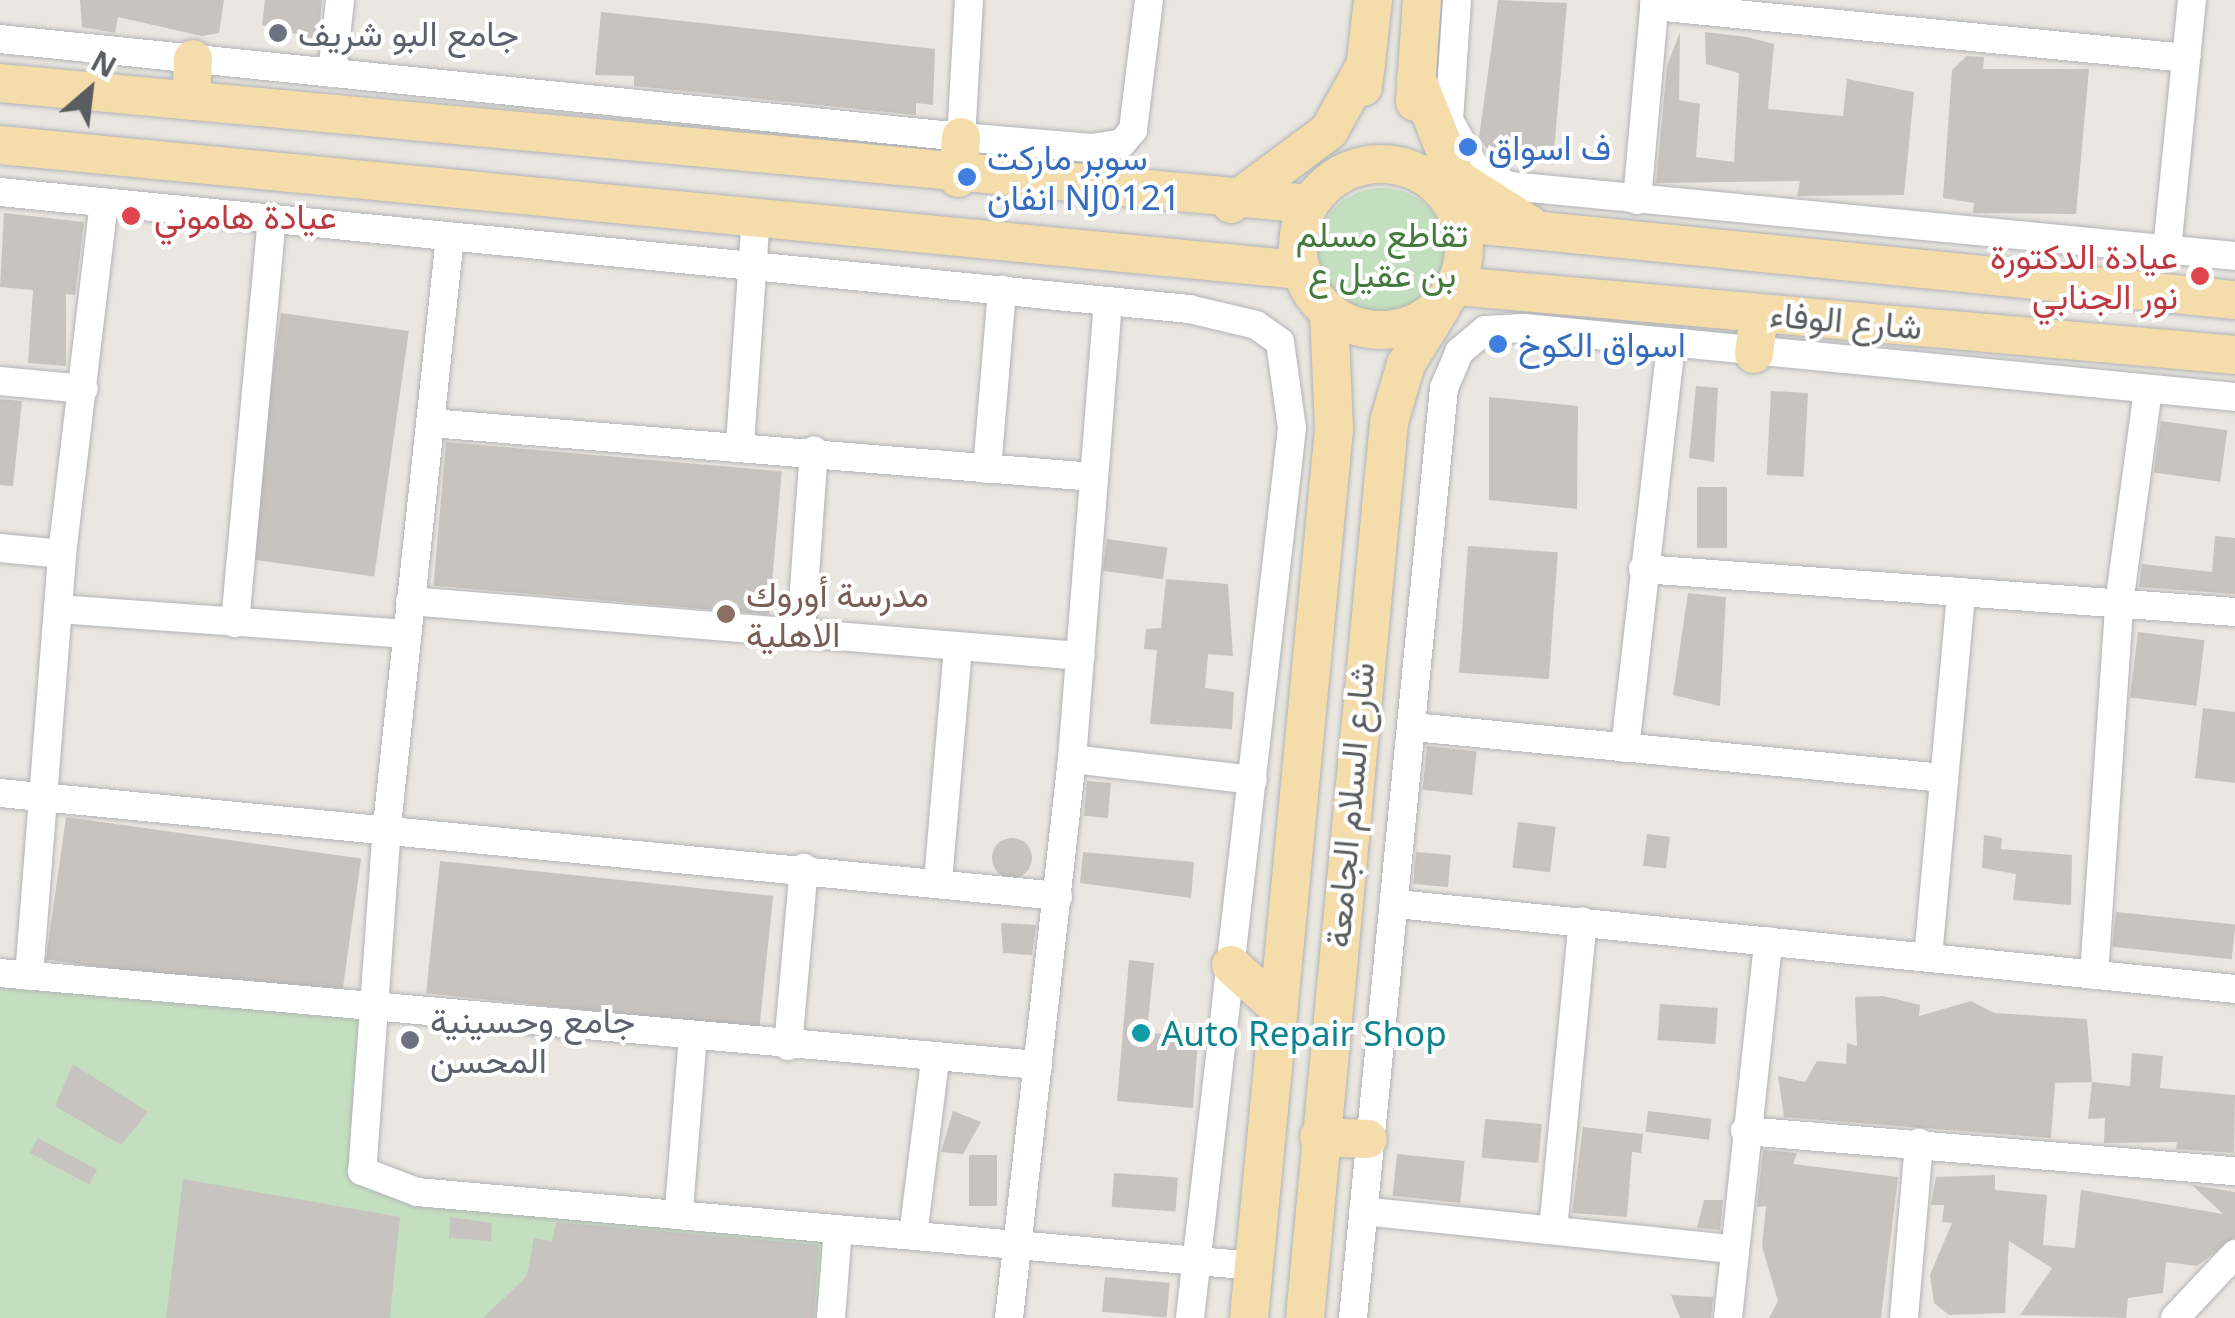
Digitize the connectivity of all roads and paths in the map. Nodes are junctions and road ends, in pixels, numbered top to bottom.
1 (340, 0) edge
2 (969, 0) edge
3 (1149, 0) edge
4 (1373, 0) edge
5 (1422, 0) edge
6 (1457, 0) edge
7 (2192, 0) edge
8 (1655, 3) edge
9 (0, 39) edge
10 (2186, 58) junction
11 (194, 59) junction
12 (1366, 64) junction
13 (332, 73) junction
14 (1416, 77) junction
15 (0, 83) edge
16 (191, 101) junction
17 (961, 137) junction
18 (0, 145) edge
19 (827, 164) junction
20 (958, 178) junction
21 (1428, 178) junction
22 (0, 192) edge
23 (1318, 194) junction
24 (1637, 200) junction
25 (104, 202) junction
26 (1231, 204) junction
27 (710, 214) junction
28 (756, 218) junction
29 (272, 220) junction
30 (1462, 223) junction
31 (1550, 235) junction
32 (450, 237) junction
33 (2167, 250) junction
34 (2235, 256) edge
35 (752, 267) junction
36 (1300, 270) junction
37 (2033, 281) junction
38 (1002, 290) junction
39 (1449, 296) junction
40 (2235, 300) edge
41 (1108, 301) junction
42 (1328, 312) junction
43 (1759, 313) junction
44 (1904, 324) junction
45 (1672, 347) junction
46 (1754, 354) junction
47 (2235, 355) edge
48 (0, 381) edge
49 (84, 389) junction
50 (2148, 389) junction
51 (2235, 397) edge
52 (431, 424) junction
53 (740, 444) junction
54 (814, 450) junction
55 (988, 469) junction
56 (1094, 477) junction
57 (0, 548) edge
58 (62, 554) junction
59 (1642, 568) junction
60 (1961, 596) junction
61 (410, 601) junction
62 (2120, 604) junction
63 (58, 609) junction
64 (2235, 612) edge
65 (235, 624) junction
66 (801, 631) junction
67 (408, 634) junction
68 (958, 647) junction
69 (1080, 656) junction
70 (1312, 666) junction
71 (1362, 673) junction
72 (1413, 727) junction
73 (1625, 748) junction
74 (1072, 758) junction
75 (1944, 778) junction
76 (1253, 780) junction
77 (0, 792) edge
78 (41, 796) junction
79 (387, 826) junction
80 (804, 868) junction
81 (938, 882) junction
82 (1058, 896) junction
83 (1396, 904) junction
84 (1583, 921) junction
85 (1768, 941) junction
86 (1928, 957) junction
87 (1231, 965) junction
88 (0, 974) edge
89 (2094, 975) junction
90 (29, 976) junction
91 (2235, 989) edge
92 (1278, 1008) junction
93 (372, 1009) junction
94 (693, 1036) junction
95 (788, 1046) junction
96 (936, 1062) junction
97 (1038, 1065) junction
98 (1745, 1130) junction
99 (1319, 1137) junction
100 (1368, 1139) junction
101 (1919, 1143) junction
102 (2235, 1171) edge
103 (679, 1210) junction
104 (1363, 1211) junction
105 (838, 1230) junction
106 (1553, 1230) junction
107 (912, 1235) junction
108 (1020, 1240) junction
109 (1733, 1249) junction
110 (2235, 1254) edge
111 (1196, 1261) junction
112 (1254, 1266) junction
113 (831, 1318) edge
114 (1009, 1318) edge
115 (1190, 1318) edge
116 (1250, 1318) edge
117 (1305, 1318) edge
118 (1353, 1318) edge
119 (1728, 1318) edge
120 (1904, 1318) edge
121 (2175, 1318) edge

1 - 13 street
2 - 17 street
3 - 17 street
4 - 12 main road
5 - 14 main road
6 - 24 street
7 - 10 street
8 - 10 street
8 - 24 street
9 - 11 street
10 - 33 street
11 - 13 street
11 - 16 main road
12 - 23 main road
12 - 26 main road
13 - 17 street
14 - 21 main road
14 - 31 main road
15 - 16 main road
16 - 19 main road
17 - 20 main road
18 - 27 main road
19 - 20 main road
19 - 27 main road
20 - 26 main road
21 - 23 main road
21 - 30 main road
22 - 25 street
23 - 26 main road
23 - 36 main road
24 - 33 street
25 - 29 street
25 - 49 street
27 - 28 main road
28 - 35 street
28 - 36 main road
29 - 32 street
29 - 65 street
30 - 31 main road, شارع الوفاء
30 - 39 main road
31 - 37 main road, شارع الوفاء
32 - 35 street
32 - 52 street
33 - 34 street
35 - 38 street
35 - 53 street
36 - 42 main road
37 - 40 main road, شارع الوفاء
37 - 44 main road
38 - 41 street
38 - 55 street
39 - 42 main road
39 - 43 main road, شارع الوفاء
39 - 71 main road, شارع السلام الجامعة
41 - 56 street
41 - 76 street
42 - 70 main road, شارع السلام الجامعة
43 - 44 main road, شارع الوفاء
43 - 46 main road
44 - 47 main road, شارع الوفاء
45 - 46 street
45 - 59 street
45 - 72 street
46 - 50 street
48 - 49 street
49 - 58 street
50 - 51 street
50 - 62 street
52 - 53 street
52 - 61 street
53 - 54 street
54 - 55 street
54 - 66 street
55 - 56 street
56 - 69 street
57 - 58 street
58 - 63 street
59 - 60 street
59 - 73 street
60 - 62 street
60 - 75 street
61 - 66 street
61 - 67 street
62 - 64 street
62 - 89 street
63 - 65 street
63 - 78 street
65 - 67 street
66 - 68 street
67 - 79 street
68 - 69 street
68 - 81 street
69 - 74 street
70 - 71 main road
70 - 92 main road, شارع السلام الجامعة
71 - 99 main road, شارع السلام الجامعة
72 - 73 street
72 - 83 street
73 - 75 street
74 - 76 street
74 - 82 street
75 - 86 street
76 - 87 street
77 - 78 street
78 - 79 street
78 - 90 street
79 - 80 street
79 - 93 street
80 - 81 street
80 - 95 street
81 - 82 street
82 - 97 street
83 - 84 street
83 - 100 street
84 - 85 street
84 - 106 street
85 - 86 street
85 - 98 street
86 - 89 street
87 - 92 main road
87 - 111 street
88 - 90 street
89 - 91 street
90 - 93 street
92 - 112 main road, شارع السلام الجامعة
93 - 94 street
93 - 103 street
94 - 95 street
94 - 103 street
95 - 96 street
96 - 97 street
96 - 107 street
97 - 108 street
98 - 101 street
98 - 109 street
99 - 100 main road
99 - 117 main road, شارع السلام الجامعة
100 - 104 street
101 - 102 street
101 - 120 street
103 - 105 street
104 - 106 street
104 - 118 street
105 - 107 street
105 - 113 street
106 - 109 street
107 - 108 street
108 - 111 street
108 - 114 street
109 - 119 street
110 - 121 street
111 - 112 street
111 - 115 street
112 - 116 main road, شارع السلام الجامعة

